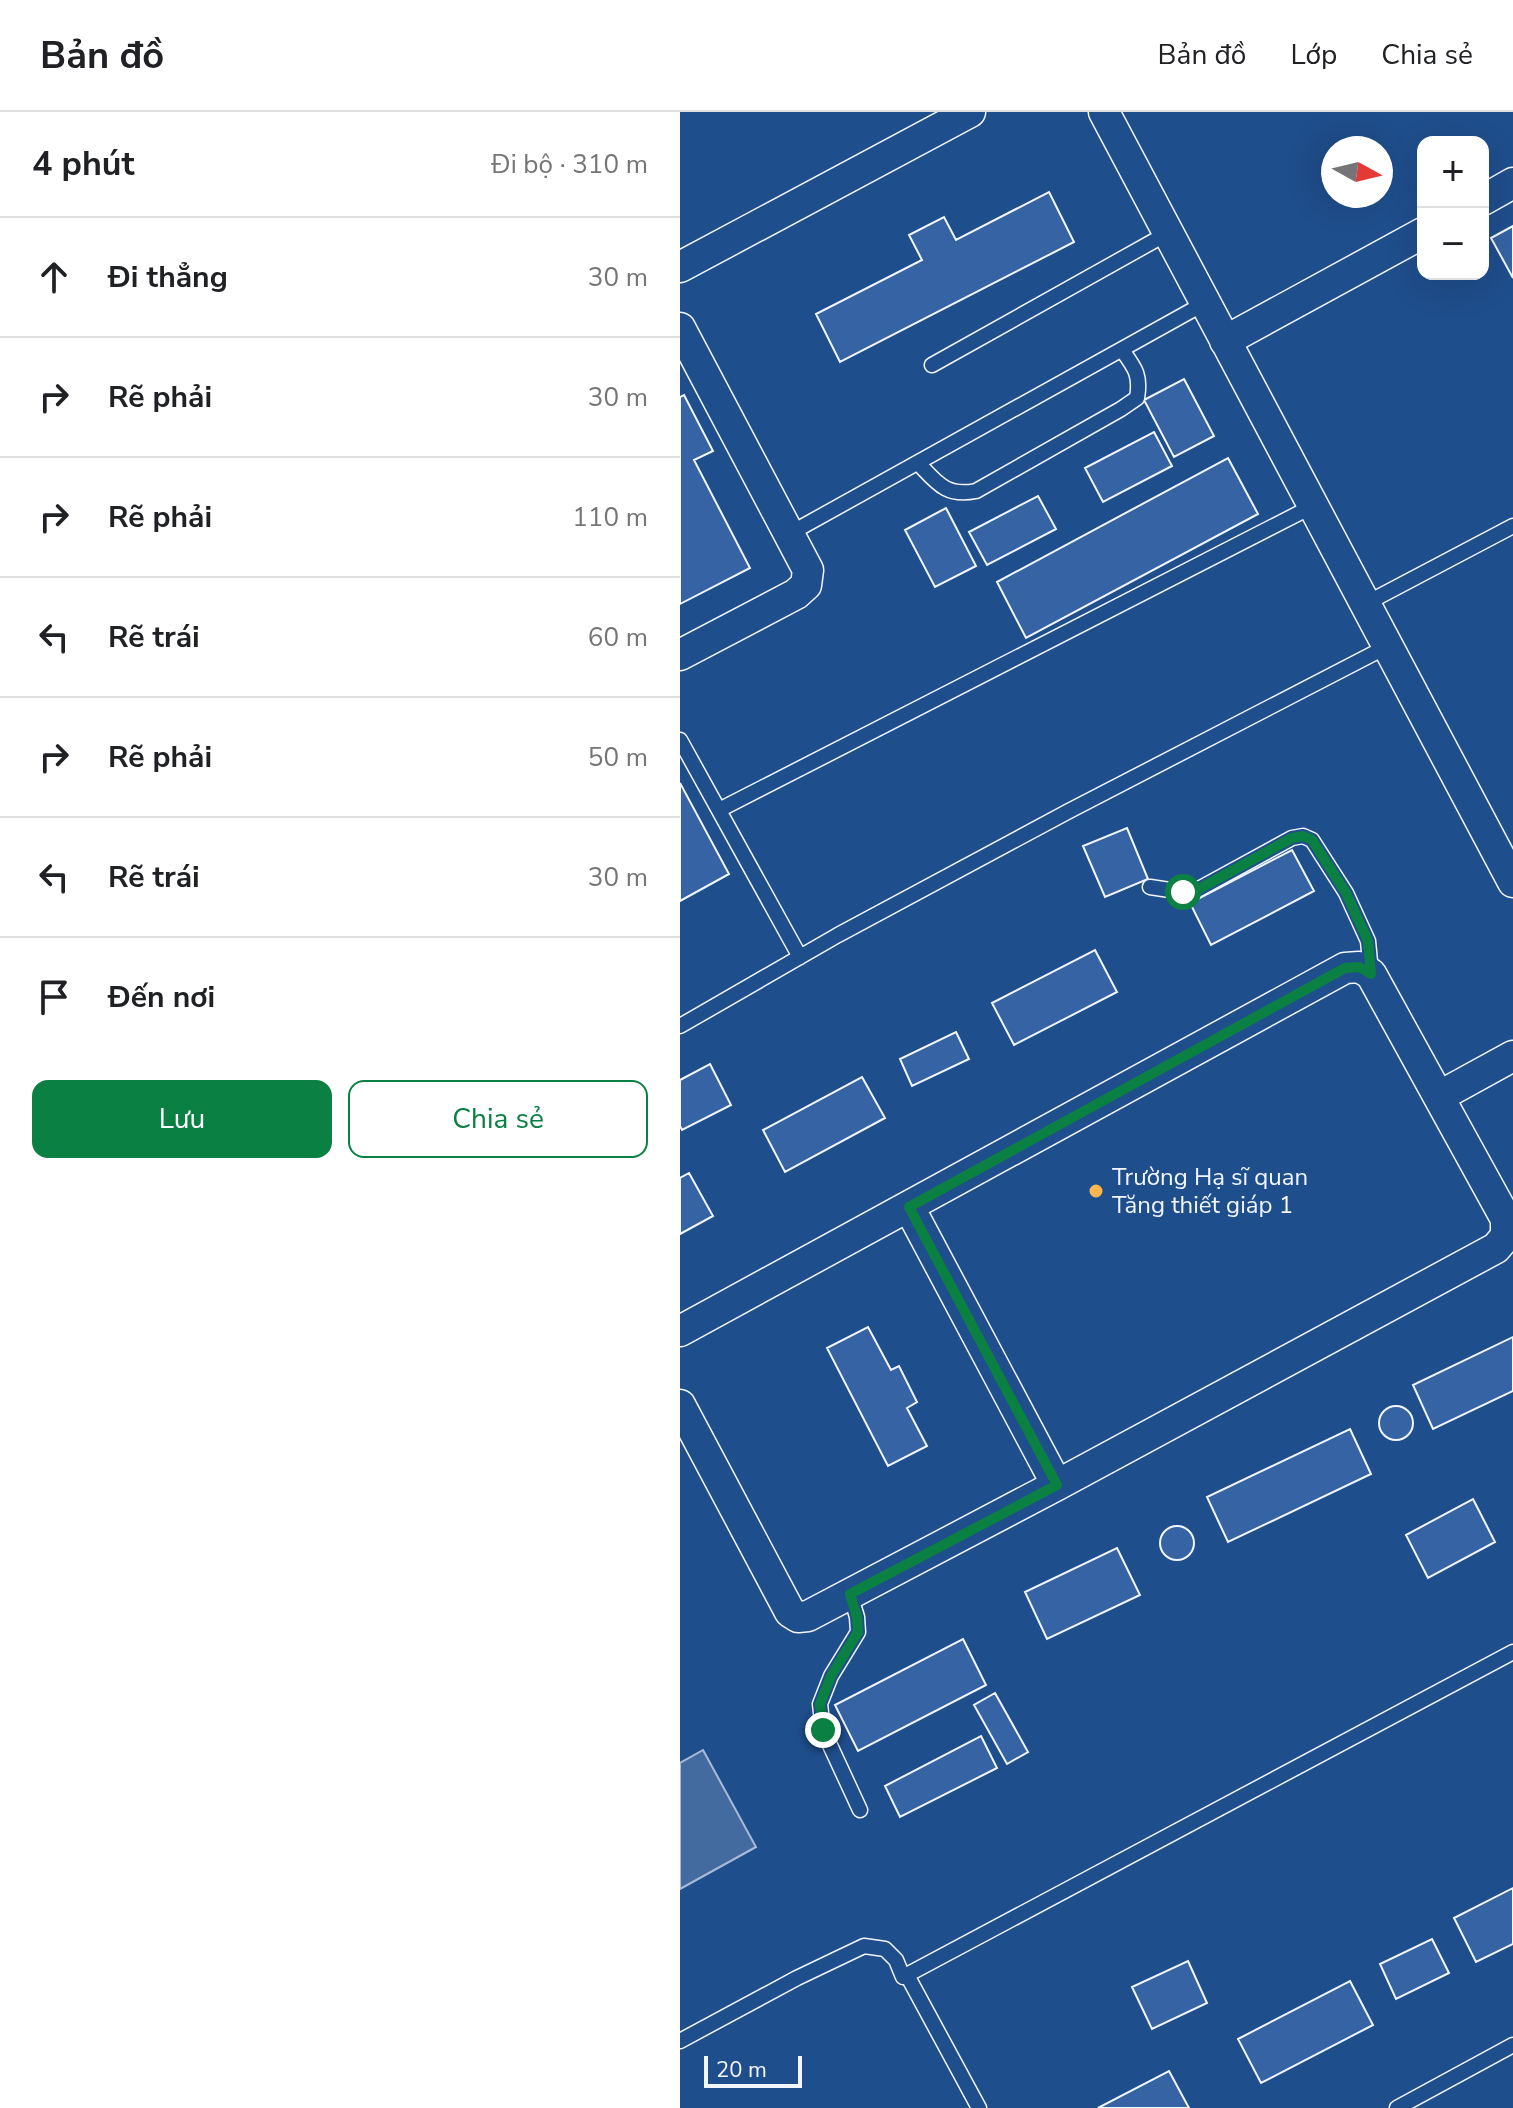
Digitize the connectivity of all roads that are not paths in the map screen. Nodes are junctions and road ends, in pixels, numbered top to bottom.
1 (970, 112) edge
2 (1104, 112) edge
3 (1513, 183) edge
4 (1489, 197) edge
5 (1168, 233) junction
6 (1417, 236) edge
7 (680, 267) edge
8 (1205, 303) junction
9 (680, 328) edge
10 (1225, 341) junction
11 (1122, 350) junction
12 (932, 365) dead end
13 (918, 463) junction
14 (1313, 506) junction
15 (1513, 526) edge
16 (789, 534) junction
17 (1365, 604) junction
18 (1388, 646) junction
19 (680, 655) edge
20 (680, 740) edge
21 (719, 810) junction
22 (1513, 882) edge
23 (1150, 887) dead end
24 (800, 957) junction
25 (1371, 974) junction
26 (680, 1026) edge
27 (1513, 1056) edge
28 (1440, 1096) junction
29 (909, 1207) junction
30 (680, 1331) edge
31 (680, 1405) edge
32 (1057, 1485) junction
33 (850, 1594) junction
34 (1513, 1652) edge
35 (860, 1810) dead end
36 (907, 1975) junction
37 (680, 2041) edge
38 (1513, 2045) edge
39 (979, 2108) edge
40 (1397, 2108) edge

1 - 7 street
2 - 5 street
3 - 4 street
5 - 8 street
5 - 12 lane
6 - 10 street
8 - 10 street
8 - 11 lane
9 - 16 street
10 - 14 street
11 - 13 lane
11 - 13 lane
13 - 16 lane
14 - 17 street
14 - 21 lane
15 - 17 lane
16 - 19 street
17 - 18 street
18 - 22 street
18 - 24 lane
20 - 21 lane
21 - 24 lane
23 - 25 lane
24 - 26 lane
25 - 28 street
25 - 29 street
27 - 28 street
28 - 32 street
29 - 30 street
29 - 32 street
31 - 33 street
32 - 33 street
33 - 35 lane
34 - 36 lane
36 - 37 lane
36 - 39 lane
38 - 40 lane

